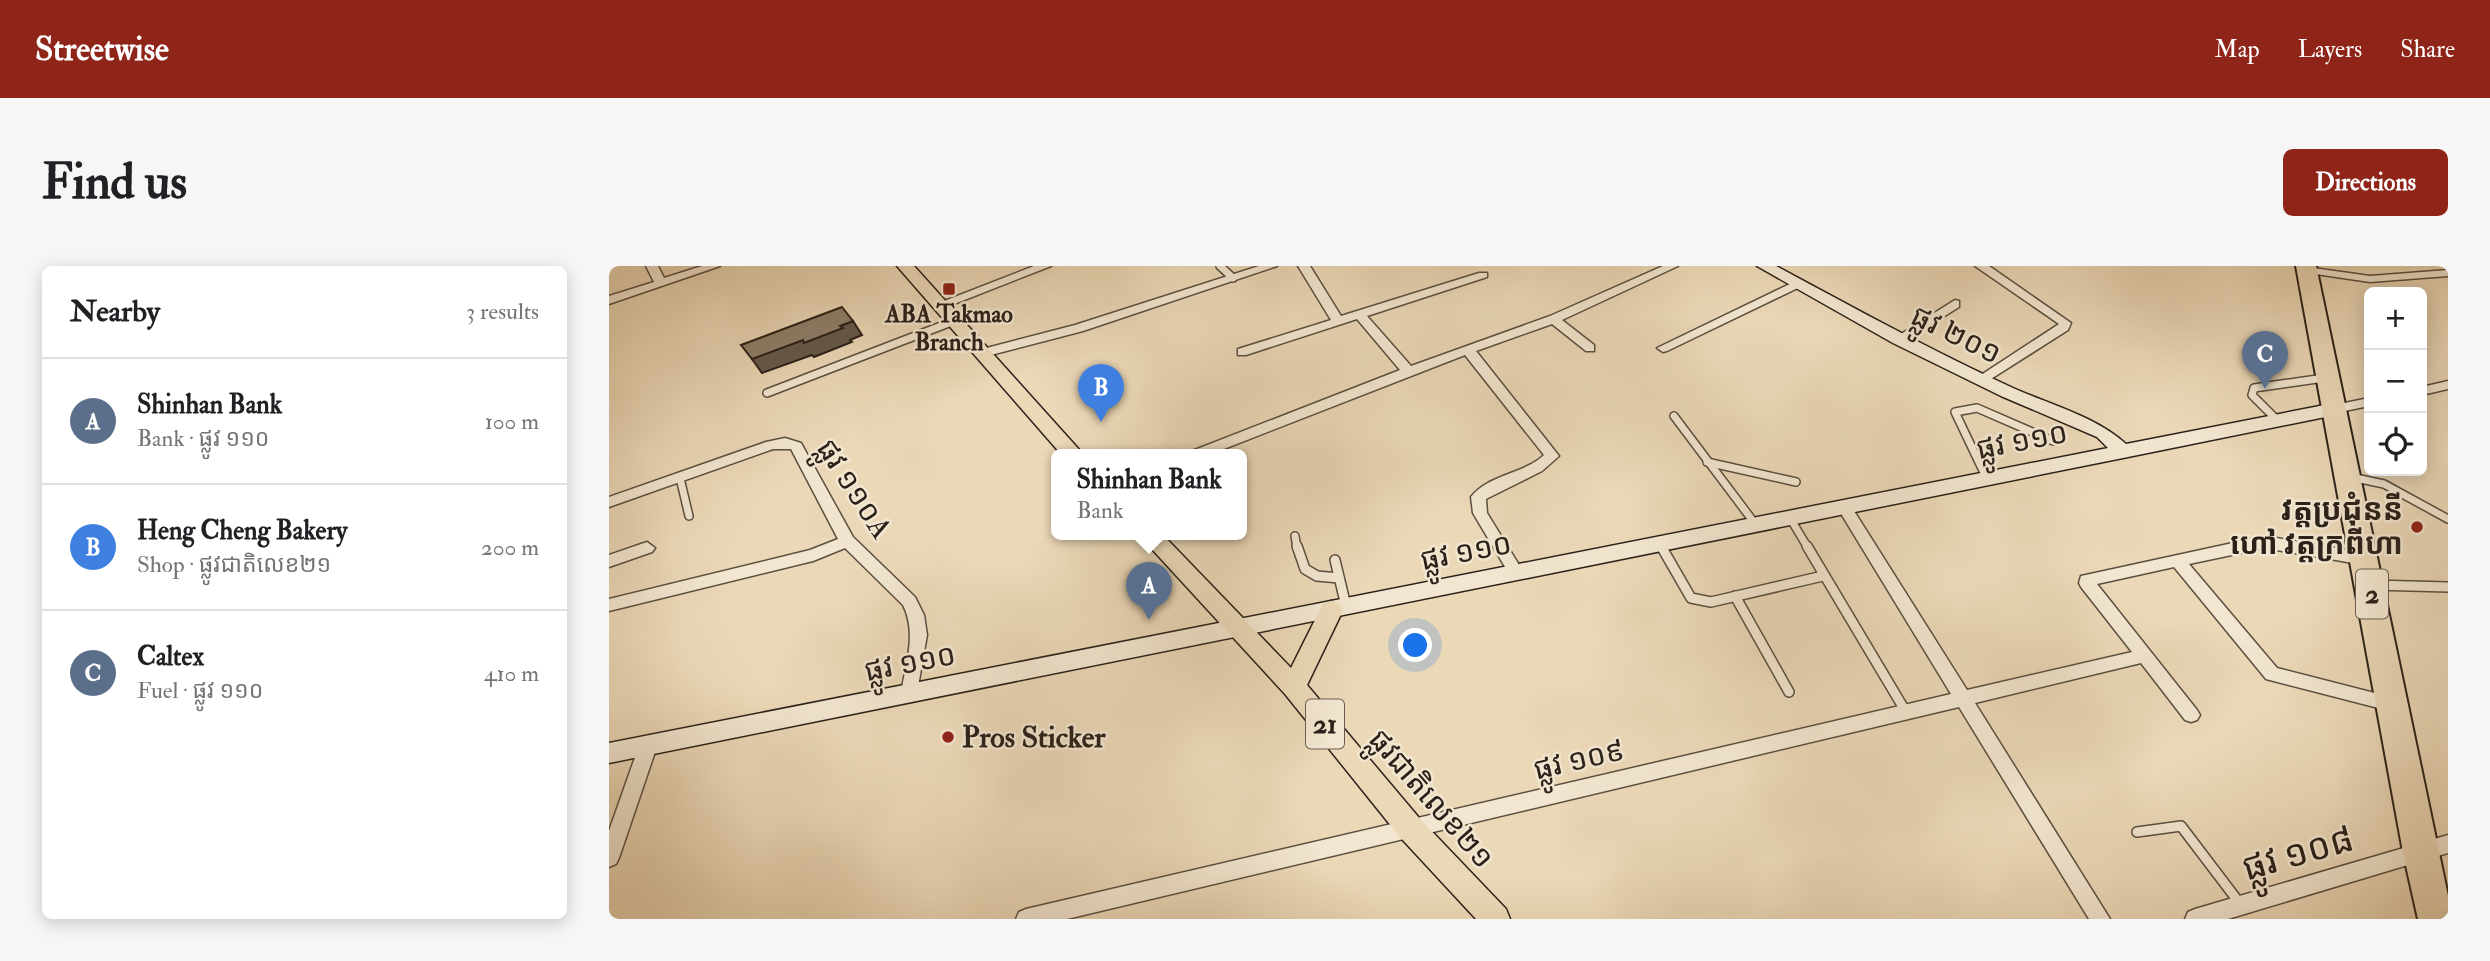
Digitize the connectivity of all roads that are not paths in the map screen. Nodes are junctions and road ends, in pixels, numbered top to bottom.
1 (652, 266) edge
2 (714, 266) edge
3 (905, 266) edge
4 (1045, 266) edge
5 (1220, 266) edge
6 (1271, 266) edge
7 (1304, 266) edge
8 (1672, 266) edge
9 (1765, 266) edge
10 (1991, 268) edge
11 (2306, 268) edge
12 (2448, 273) edge
13 (1483, 275) dead end
14 (1233, 278) junction
15 (660, 283) junction
16 (1798, 284) junction
17 (609, 300) edge
18 (1955, 304) dead end
19 (940, 305) junction
20 (1360, 315) junction
21 (1554, 319) junction
22 (954, 321) junction
23 (1339, 322) junction
24 (1899, 339) junction
25 (1590, 348) dead end
26 (1663, 348) dead end
27 (1468, 351) junction
28 (1242, 352) dead end
29 (983, 353) junction
30 (1408, 371) junction
31 (2328, 378) junction
32 (1983, 380) junction
33 (2448, 385) edge
34 (2427, 390) edge
35 (767, 393) dead end
36 (2364, 403) edge
37 (2335, 409) junction
38 (1674, 416) dead end
39 (2278, 421) junction
40 (2053, 441) dead end
41 (1069, 449) edge
42 (1210, 449) edge
43 (2123, 452) junction
44 (1707, 462) junction
45 (2348, 476) junction
46 (680, 478) junction
47 (1987, 479) junction
48 (1796, 482) dead end
49 (609, 502) edge
50 (1844, 507) junction
51 (689, 516) dead end
52 (1790, 518) junction
53 (2448, 519) edge
54 (1756, 525) junction
55 (1295, 536) dead end
56 (1155, 540) edge
57 (847, 541) junction
58 (1660, 544) junction
59 (647, 548) dead end
60 (1335, 560) dead end
61 (2177, 560) junction
62 (609, 561) edge
63 (2367, 572) junction
64 (1516, 573) junction
65 (1823, 576) junction
66 (1339, 578) junction
67 (2448, 587) edge
68 (1735, 596) junction
69 (609, 605) edge
70 (1338, 608) junction
71 (1239, 628) junction
72 (2144, 656) junction
73 (1294, 687) junction
74 (1789, 692) dead end
75 (910, 693) junction
76 (1964, 698) junction
77 (2393, 705) junction
78 (1906, 712) junction
79 (2190, 715) dead end
80 (648, 746) junction
81 (609, 753) edge
82 (1410, 828) junction
83 (2137, 832) dead end
84 (2448, 844) edge
85 (2420, 852) junction
86 (609, 859) edge
87 (2241, 905) junction
88 (1026, 919) edge
89 (1496, 919) edge
90 (2101, 919) edge
91 (2195, 919) edge
92 (2436, 919) edge

1 - 15 street
2 - 15 street
3 - 19 main road
4 - 19 street
5 - 14 lane
6 - 14 street
7 - 23 street
8 - 21 street
9 - 16 street, ផ្លូវ ២០១
10 - 32 street
11 - 12 street
11 - 31 highway, 2
13 - 20 street
14 - 29 street
15 - 17 street
16 - 24 street, ផ្លូវ ២០១
16 - 26 street
18 - 24 street
19 - 22 main road
20 - 23 street
20 - 30 street
21 - 25 street
21 - 27 street
22 - 29 main road
22 - 35 lane
23 - 28 street
24 - 32 street, ផ្លូវ ២០១
27 - 30 street
27 - 64 street
29 - 41 main road
30 - 42 street
31 - 37 highway, 2
31 - 39 lane
32 - 43 street, ផ្លូវ ២០១
33 - 34 street
36 - 37 street
37 - 39 street, ផ្លូវ ១១០
37 - 45 highway, 2
38 - 44 lane
39 - 43 street, ផ្លូវ ១១០
40 - 47 lane
43 - 47 street, ផ្លូវ ១១០
44 - 48 lane
44 - 54 lane
45 - 53 lane
45 - 63 highway, 2
46 - 49 street, ផ្លូវ ១១០A
46 - 51 lane
46 - 57 street, ផ្លូវ ១១០A
47 - 50 street, ផ្លូវ ១១០
50 - 52 street, ផ្លូវ ១១០
50 - 76 street
52 - 54 street, ផ្លូវ ១១០
52 - 65 lane
54 - 58 street, ផ្លូវ ១១០
55 - 66 lane
56 - 71 main road, ផ្លូវជាតិលេខ២១ / 21
57 - 69 street
57 - 75 street, ផ្លូវ ១១០A
58 - 64 street, ផ្លូវ ១១០
58 - 68 lane
59 - 62 street
60 - 66 lane
61 - 63 street
61 - 72 street
61 - 77 street
63 - 67 lane
63 - 77 highway, 2
64 - 70 street, ផ្លូវ ១១០
65 - 68 lane
65 - 78 lane
66 - 70 lane
68 - 74 lane
70 - 71 street, ផ្លូវ ១១០
70 - 73 main road
71 - 73 main road, ផ្លូវជាតិលេខ២១ / 21
71 - 75 street, ផ្លូវ ១១០
72 - 76 street, ផ្លូវ ១០៩
72 - 79 street
73 - 82 main road, ផ្លូវជាតិលេខ២១ / 21
75 - 80 street, ផ្លូវ ១១០
76 - 78 street, ផ្លូវ ១០៩
76 - 90 street
77 - 85 highway, 2
78 - 82 street, ផ្លូវ ១០៩
80 - 81 street, ផ្លូវ ១១០
80 - 86 street
82 - 88 street, ផ្លូវ ១០៩
82 - 89 main road, ផ្លូវជាតិលេខ២១ / 21
83 - 87 lane
84 - 85 street, ផ្លូវ ១០៨
85 - 87 street, ផ្លូវ ១០៨
85 - 92 highway, 2
87 - 91 street, ផ្លូវ ១០៨

